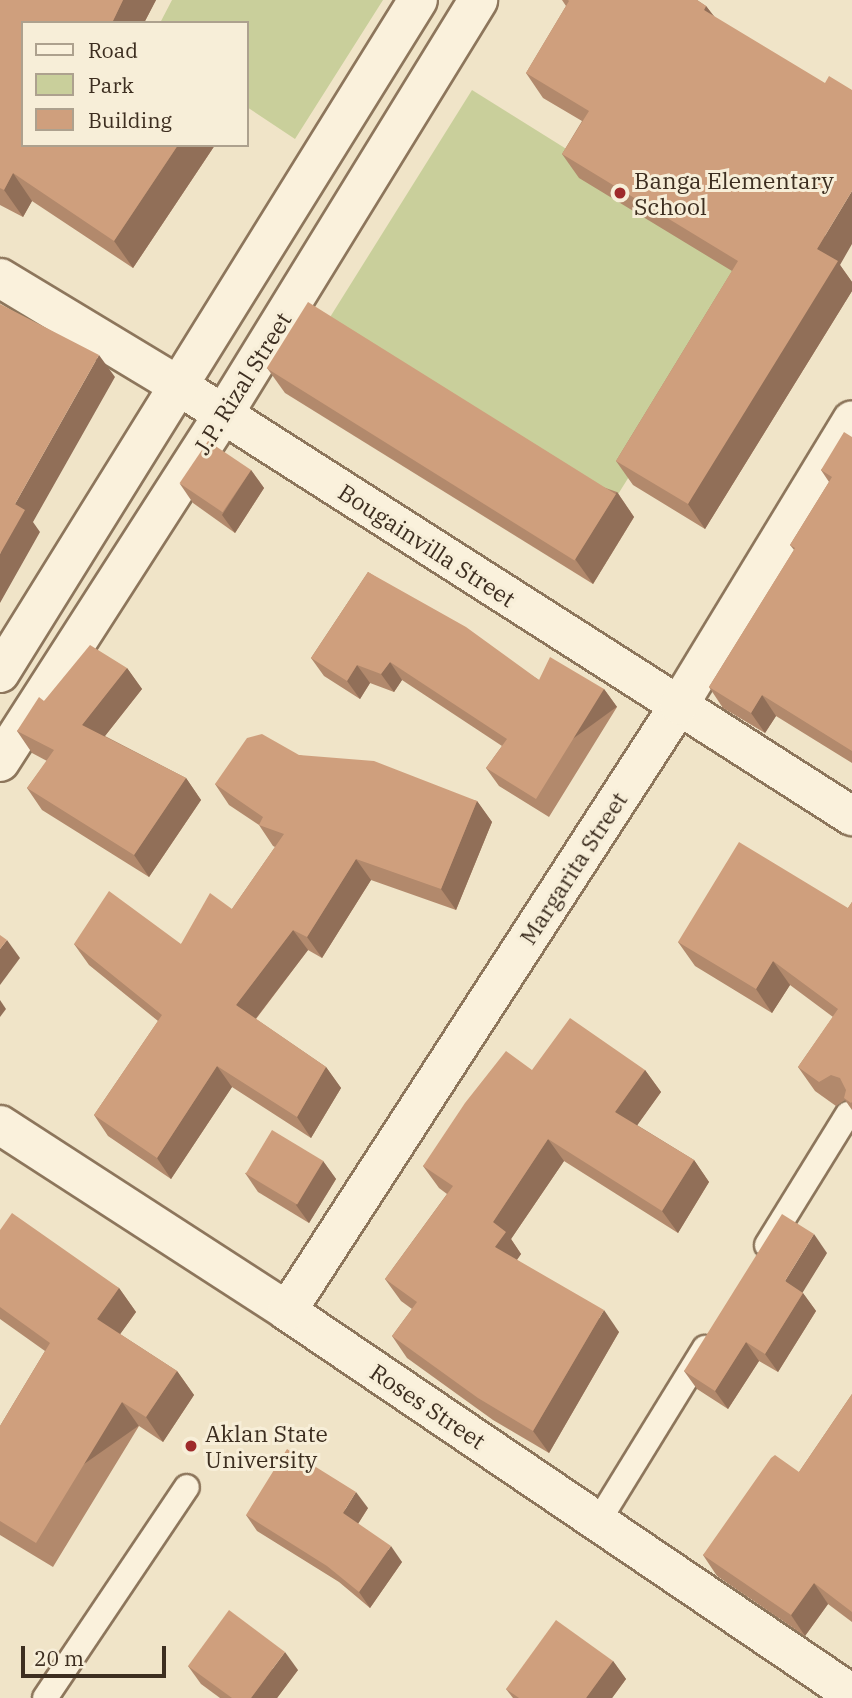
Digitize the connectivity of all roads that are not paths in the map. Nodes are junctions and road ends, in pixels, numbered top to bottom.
1 (418, 0) edge
2 (478, 0) edge
3 (0, 278) edge
4 (179, 386) junction
5 (223, 415) junction
6 (852, 421) edge
7 (0, 673) edge
8 (679, 705) junction
9 (0, 762) edge
10 (852, 816) edge
11 (848, 1114) edge
12 (0, 1125) edge
13 (755, 1265) edge
14 (287, 1311) junction
15 (720, 1323) edge
16 (187, 1487) dead end
17 (599, 1520) junction
18 (852, 1694) edge
19 (45, 1698) edge

1 - 4 street
2 - 5 street, J.P. Rizal Street
3 - 4 street, Bougainvilla Street
4 - 5 street, Bougainvilla Street
4 - 7 street
5 - 8 street, Bougainvilla Street
5 - 9 street, J.P. Rizal Street
6 - 8 street, Margarita Street
8 - 10 street, Bougainvilla Street
8 - 14 street, Margarita Street
11 - 13 lane
12 - 14 street, Roses Street
14 - 17 street, Roses Street
15 - 17 lane
16 - 19 lane
17 - 18 street, Roses Street

